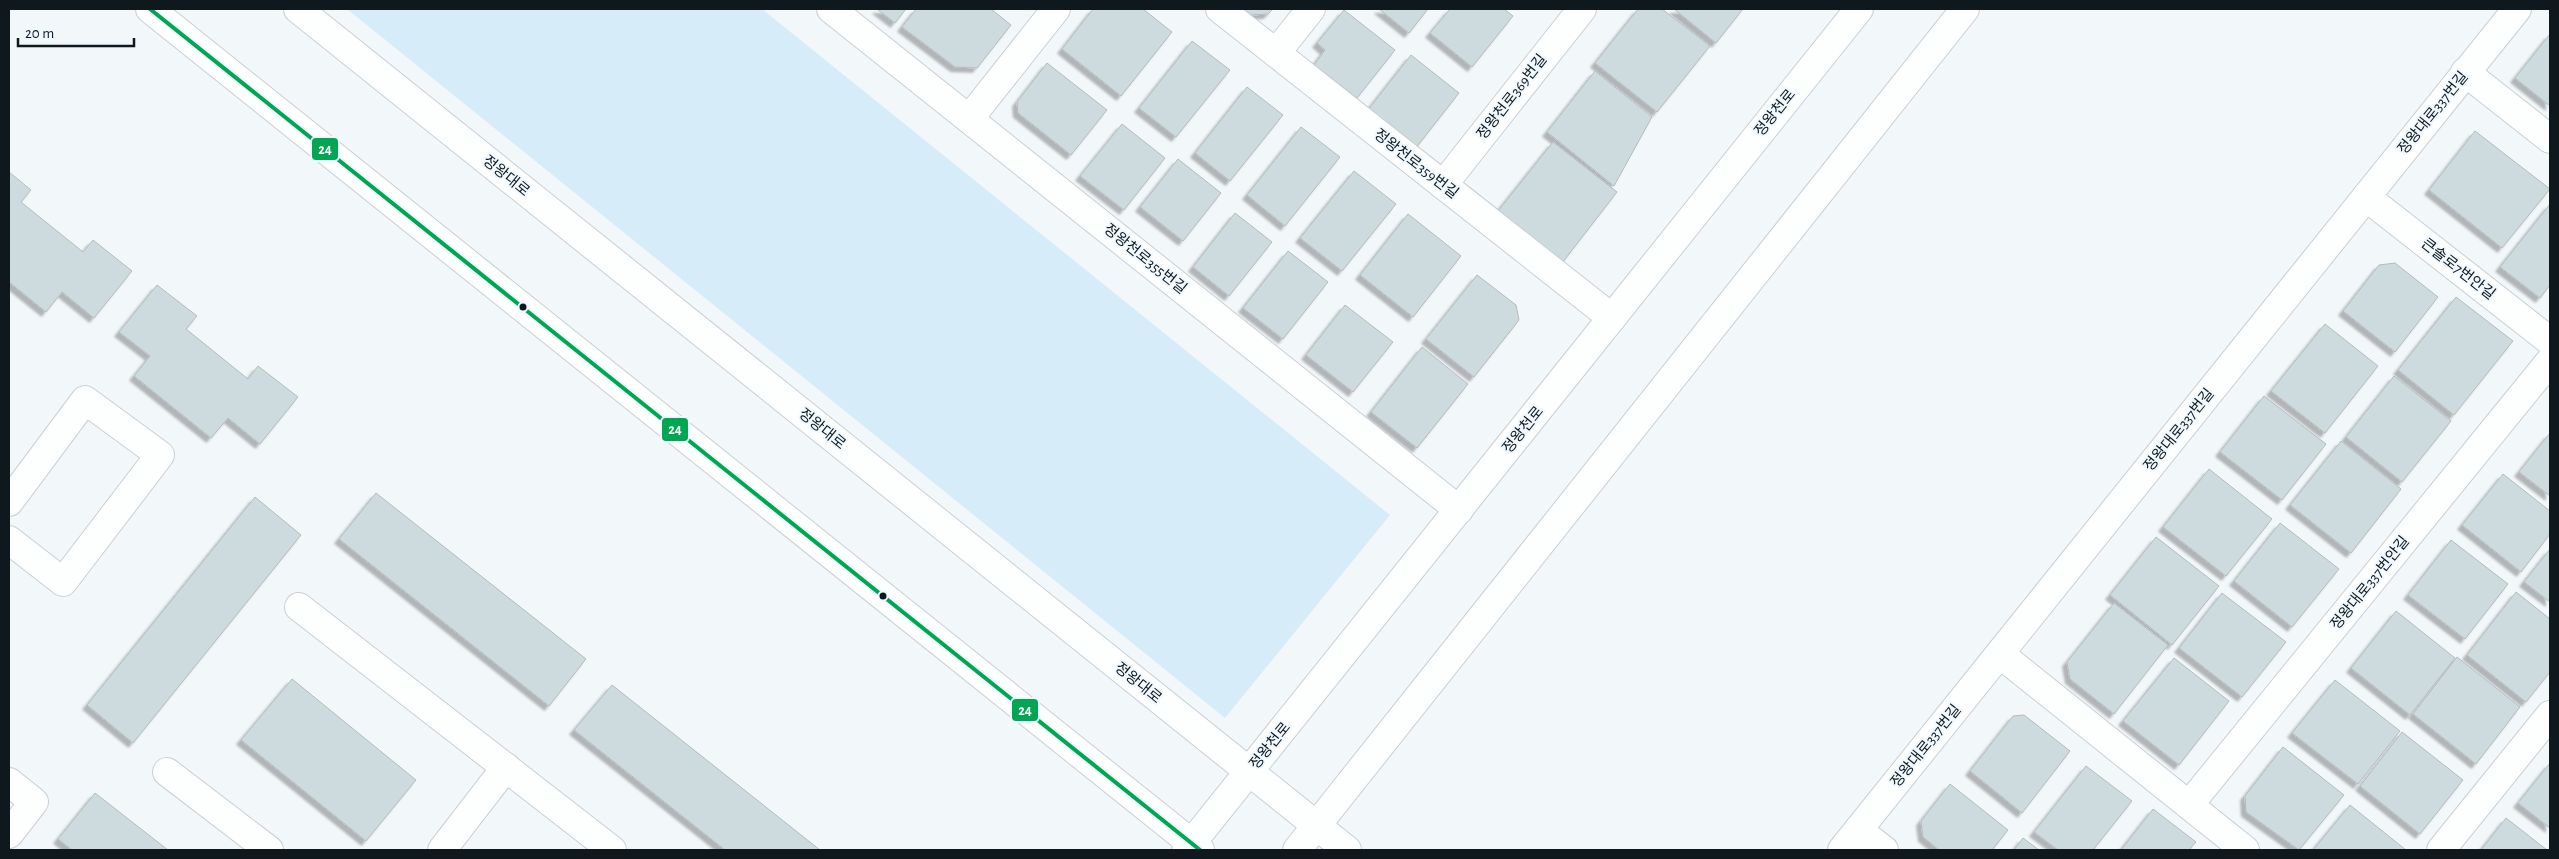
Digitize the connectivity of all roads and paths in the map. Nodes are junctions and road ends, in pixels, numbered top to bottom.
1 (150, 9) edge
2 (298, 9) edge
3 (831, 9) edge
4 (1056, 9) edge
5 (1220, 9) edge
6 (1311, 9) edge
7 (1582, 9) edge
8 (1859, 9) edge
9 (1965, 9) edge
10 (2517, 9) edge
11 (1276, 53) junction
12 (2466, 72) junction
13 (968, 119) junction
14 (2550, 139) edge
15 (1443, 185) junction
16 (2366, 196) junction
17 (1612, 318) junction
18 (2550, 341) edge
19 (2550, 361) edge
20 (9, 502) edge
21 (1458, 510) junction
22 (9, 540) edge
23 (299, 607) dead end
24 (2000, 654) junction
25 (2550, 715) edge
26 (506, 767) junction
27 (167, 772) dead end
28 (1249, 772) junction
29 (9, 782) edge
30 (2189, 805) junction
31 (1317, 826) junction
32 (9, 834) edge
33 (1850, 840) edge
34 (1192, 848) edge
35 (270, 850) edge
36 (442, 850) edge
37 (612, 850) edge
38 (1297, 850) edge
39 (1347, 850) edge
40 (1884, 850) edge
41 (2245, 850) edge
42 (2440, 850) edge

1 - 34 street
2 - 28 street, 정왕대로
3 - 13 street, 정왕천로355번길
4 - 13 street
5 - 11 street, 정왕천로359번길
6 - 11 street
7 - 15 street, 정왕천로369번길
8 - 17 street, 정왕천로
9 - 31 street
10 - 12 street, 정왕대로337번길
11 - 15 street, 정왕천로359번길
12 - 14 street
12 - 16 street, 정왕대로337번길
13 - 21 street, 정왕천로355번길
15 - 17 street, 정왕천로359번길
16 - 18 street, 큰솔로7번안길
16 - 24 street, 정왕대로337번길
17 - 21 street, 정왕천로
19 - 30 street, 정왕대로337번안길
20 - 22 street
21 - 28 street, 정왕천로
23 - 26 street
24 - 30 street
24 - 33 street, 정왕대로337번길
25 - 42 street
26 - 36 street
26 - 37 street
27 - 35 street
28 - 31 street, 정왕대로
28 - 34 street, 정왕천로
29 - 32 street
30 - 41 street
31 - 38 street
31 - 39 street, 정왕대로
33 - 40 street

